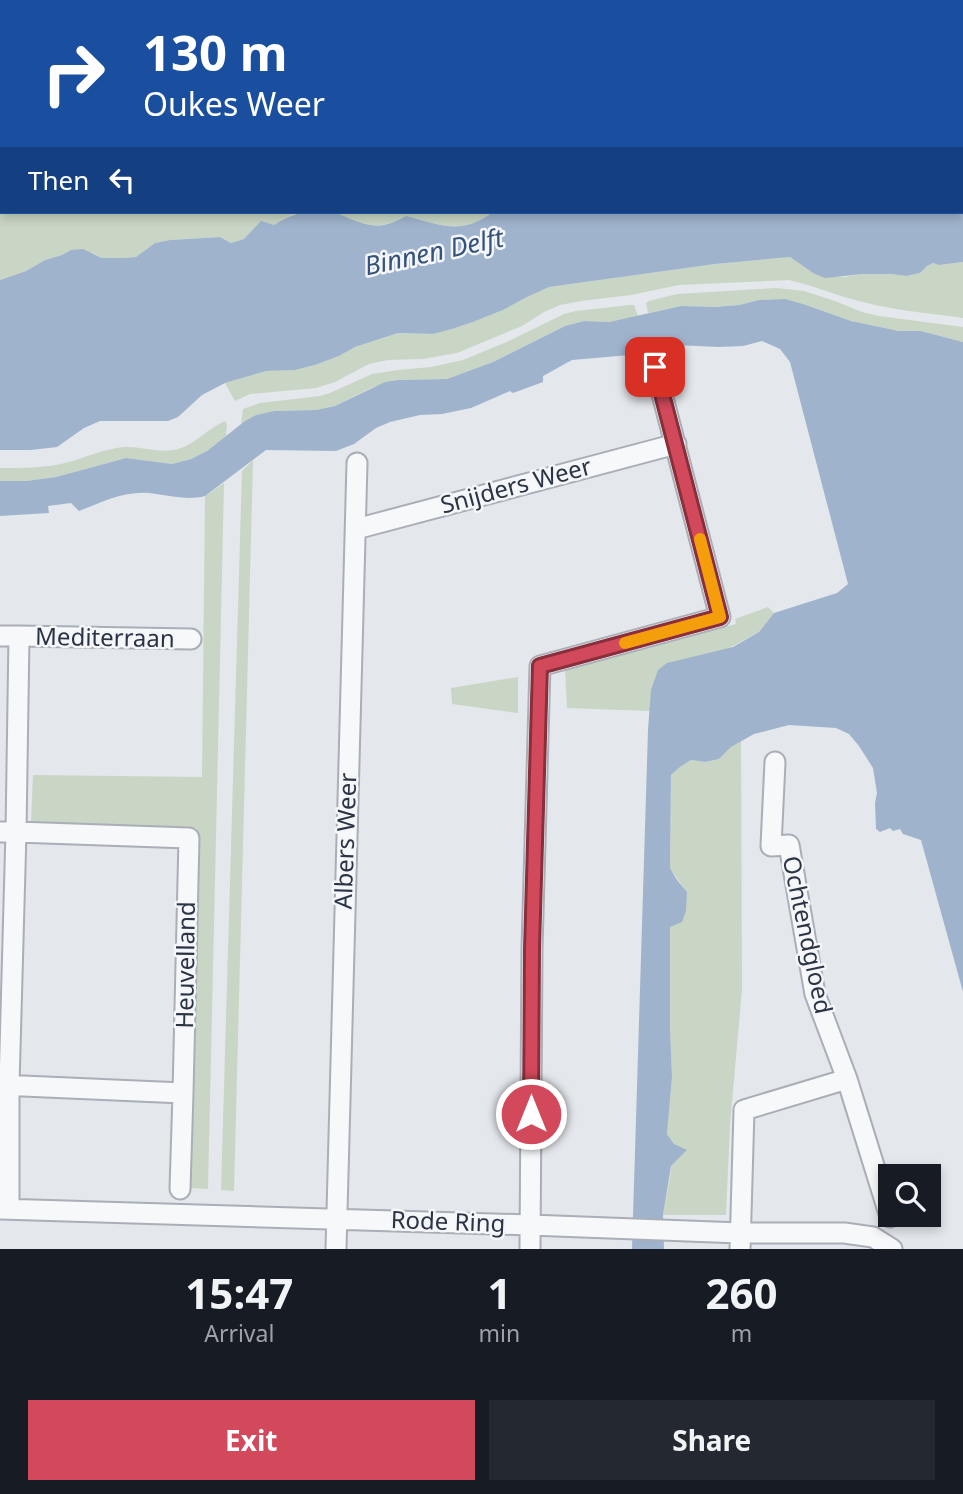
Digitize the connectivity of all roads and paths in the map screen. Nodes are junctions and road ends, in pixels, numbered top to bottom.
1 (655, 367) dead end
2 (676, 444) junction
3 (357, 464) dead end
4 (356, 529) junction
5 (10, 636) edge
6 (191, 639) dead end
7 (775, 762) dead end
8 (8, 832) edge
9 (847, 1079) junction
10 (5, 1085) edge
11 (183, 1093) junction
12 (878, 1178) edge
13 (180, 1189) dead end
14 (4, 1209) edge
15 (336, 1219) junction
16 (530, 1224) junction
17 (740, 1241) edge
18 (336, 1249) edge
19 (530, 1249) edge
20 (892, 1249) edge

1 - 2 street
2 - 4 street, Snijders Weer
2 - 16 street
3 - 4 street, Albers Weer
4 - 15 street, Albers Weer
5 - 6 street, Mediterraan
5 - 8 street, Mediterraan
7 - 9 street, Ochtendgloed
8 - 10 street, Mediterraan
8 - 11 street, Heuvelland
9 - 12 street, Ochtendgloed
9 - 17 street
10 - 11 street
10 - 14 street, Mediterraan
11 - 13 street, Heuvelland
14 - 15 street, Rode Ring
15 - 16 street, Rode Ring
15 - 18 street, Albers Weer
16 - 17 street, Rode Ring
16 - 19 street
17 - 20 street, Rode Ring

